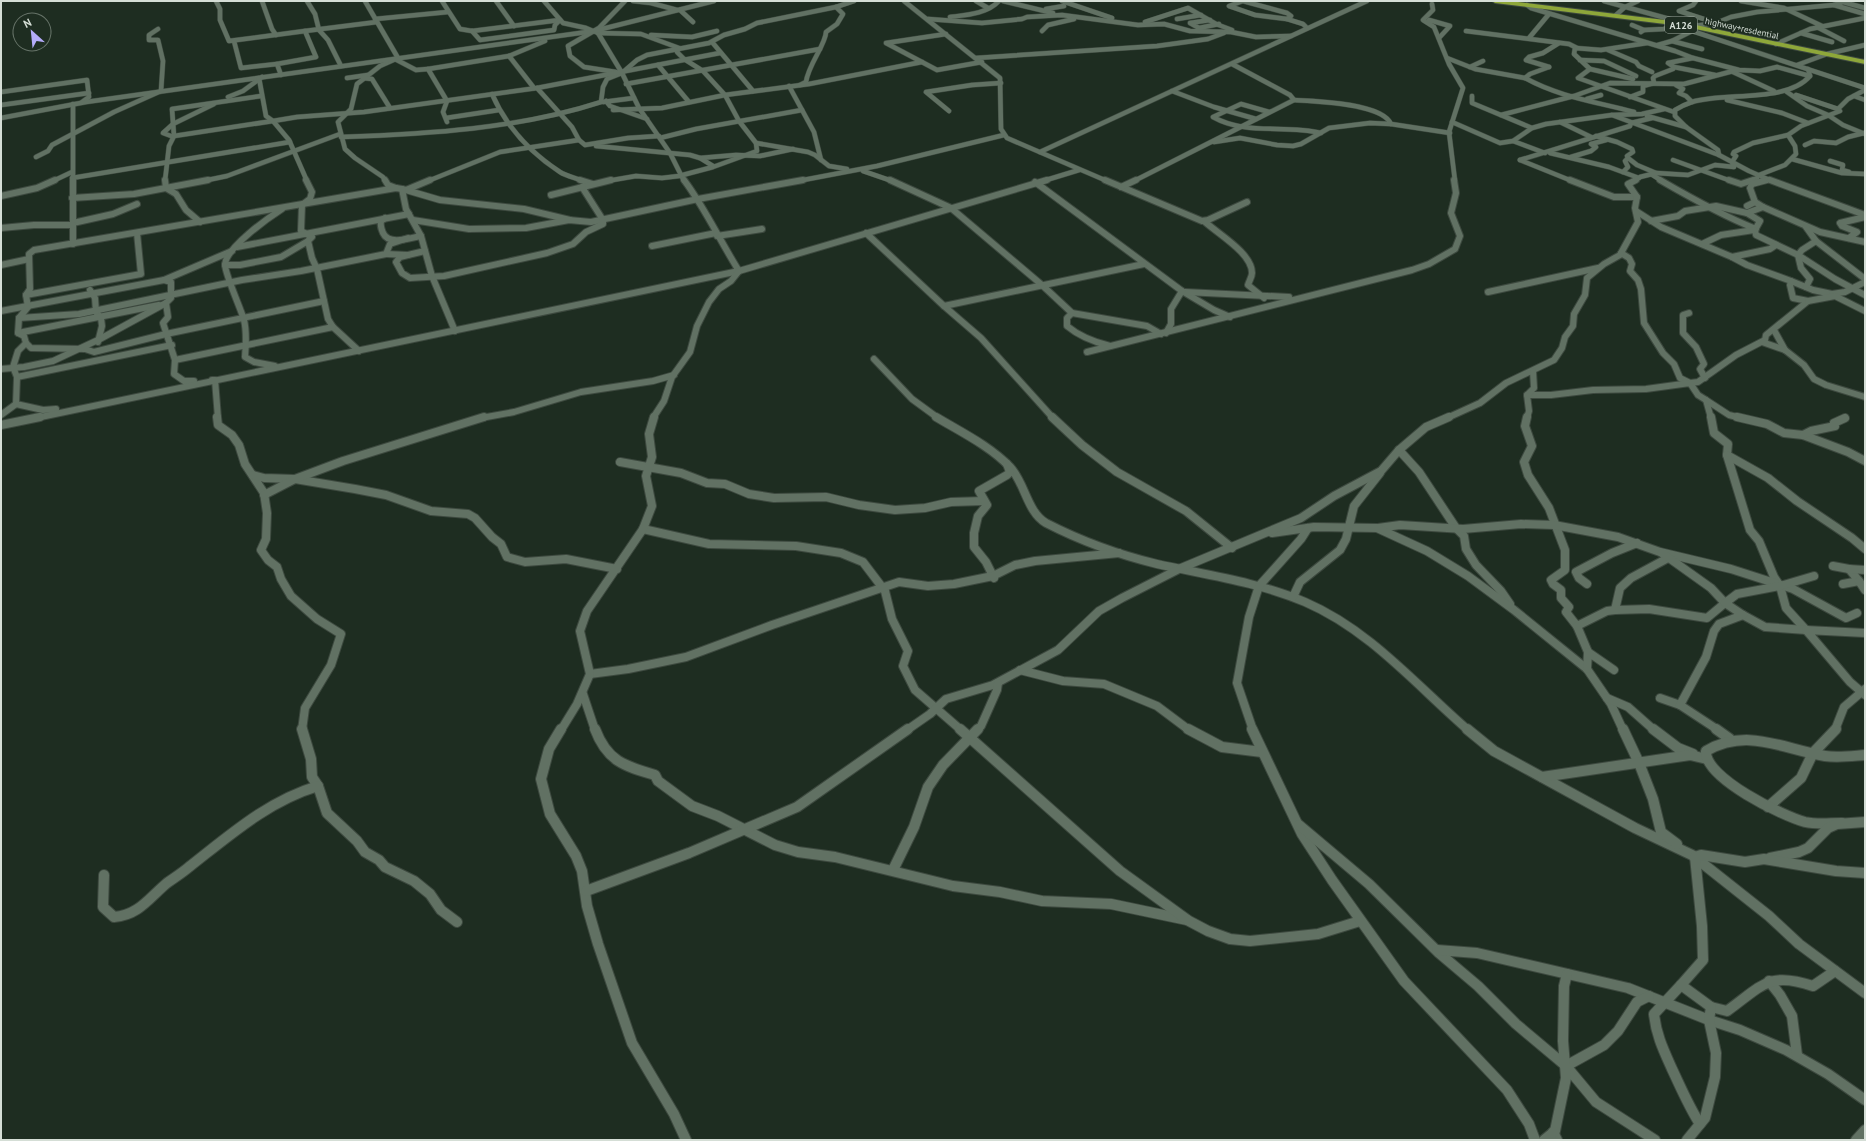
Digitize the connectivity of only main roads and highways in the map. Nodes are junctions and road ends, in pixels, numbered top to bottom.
1 (1495, 1) edge
2 (1865, 62) edge

1 - 2 highway, highway+resdential / A126

